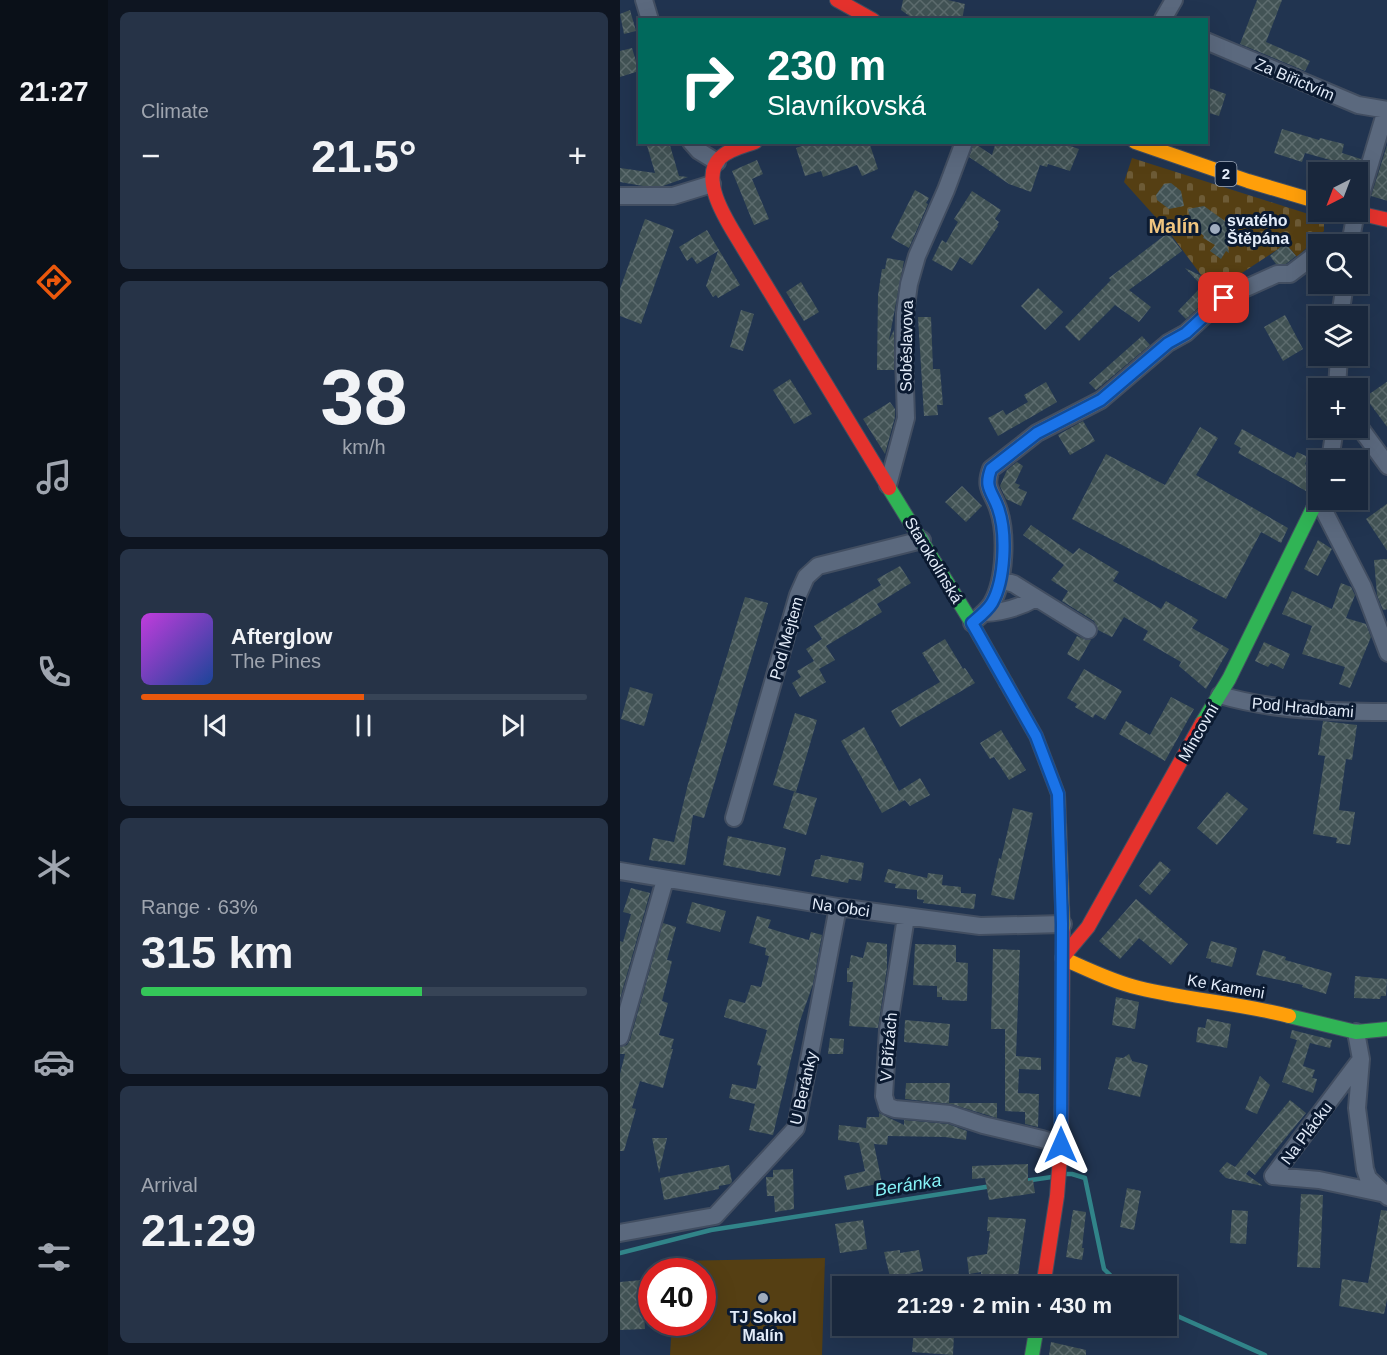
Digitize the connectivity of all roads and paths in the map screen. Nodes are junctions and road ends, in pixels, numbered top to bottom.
1 (644, 0) edge
2 (838, 0) edge
3 (1174, 0) edge
4 (649, 18) edge
5 (870, 18) edge
6 (1164, 18) edge
7 (1208, 42) edge
8 (1387, 110) edge
9 (693, 144) edge
10 (750, 144) edge
11 (963, 144) edge
12 (1141, 144) edge
13 (717, 162) junction
14 (1368, 170) edge
15 (712, 184) junction
16 (620, 196) edge
17 (1308, 199) edge
18 (1368, 212) edge
19 (1388, 220) edge
20 (1308, 260) edge
21 (1368, 438) edge
22 (1388, 466) edge
23 (888, 485) junction
24 (1313, 510) edge
25 (1325, 510) edge
26 (922, 540) junction
27 (1001, 579) junction
28 (1036, 598) junction
29 (978, 618) junction
30 (1088, 630) dead end
31 (1388, 653) edge
32 (1220, 695) junction
33 (1388, 712) edge
34 (734, 818) dead end
35 (620, 871) edge
36 (665, 880) junction
37 (838, 907) junction
38 (906, 916) junction
39 (1062, 924) junction
40 (1062, 958) junction
41 (1388, 1029) edge
42 (1356, 1032) junction
43 (620, 1037) edge
44 (1361, 1059) junction
45 (1061, 1145) junction
46 (1384, 1195) edge
47 (620, 1233) edge
48 (1045, 1276) edge
49 (1035, 1336) edge
50 (1032, 1355) edge

1 - 4 street
2 - 5 street
3 - 6 street
7 - 8 street, Za Biřictvím
8 - 14 street, Za Biřictvím
9 - 13 street
10 - 13 street
11 - 23 street, Soběslavova
12 - 17 street, 2
13 - 15 street
15 - 16 street
15 - 23 street, Starokolínská
18 - 19 street
20 - 27 street
21 - 22 street
23 - 26 street, Starokolínská
24 - 32 street, Mincovní
25 - 31 street
26 - 29 street, Starokolínská
26 - 34 street, Pod Mejtem
27 - 28 street
27 - 29 street
28 - 29 street
28 - 30 street
29 - 39 street, Starokolínská
32 - 33 street, Pod Hradbami
32 - 40 street, Mincovní
35 - 36 street, Na Obci
36 - 37 street, Na Obci
36 - 43 street
37 - 38 street, Na Obci
37 - 47 street, U Beránky
38 - 39 street, Na Obci
38 - 45 street, V Břízách
39 - 40 street, Starokolínská
40 - 42 street, Ke Kameni
40 - 45 street, Starokolínská
41 - 42 street, Ke Kameni
42 - 44 street, Na Plácku
44 - 46 street, Na Plácku
44 - 46 street, Na Plácku
45 - 48 street, Starokolínská
49 - 50 street

